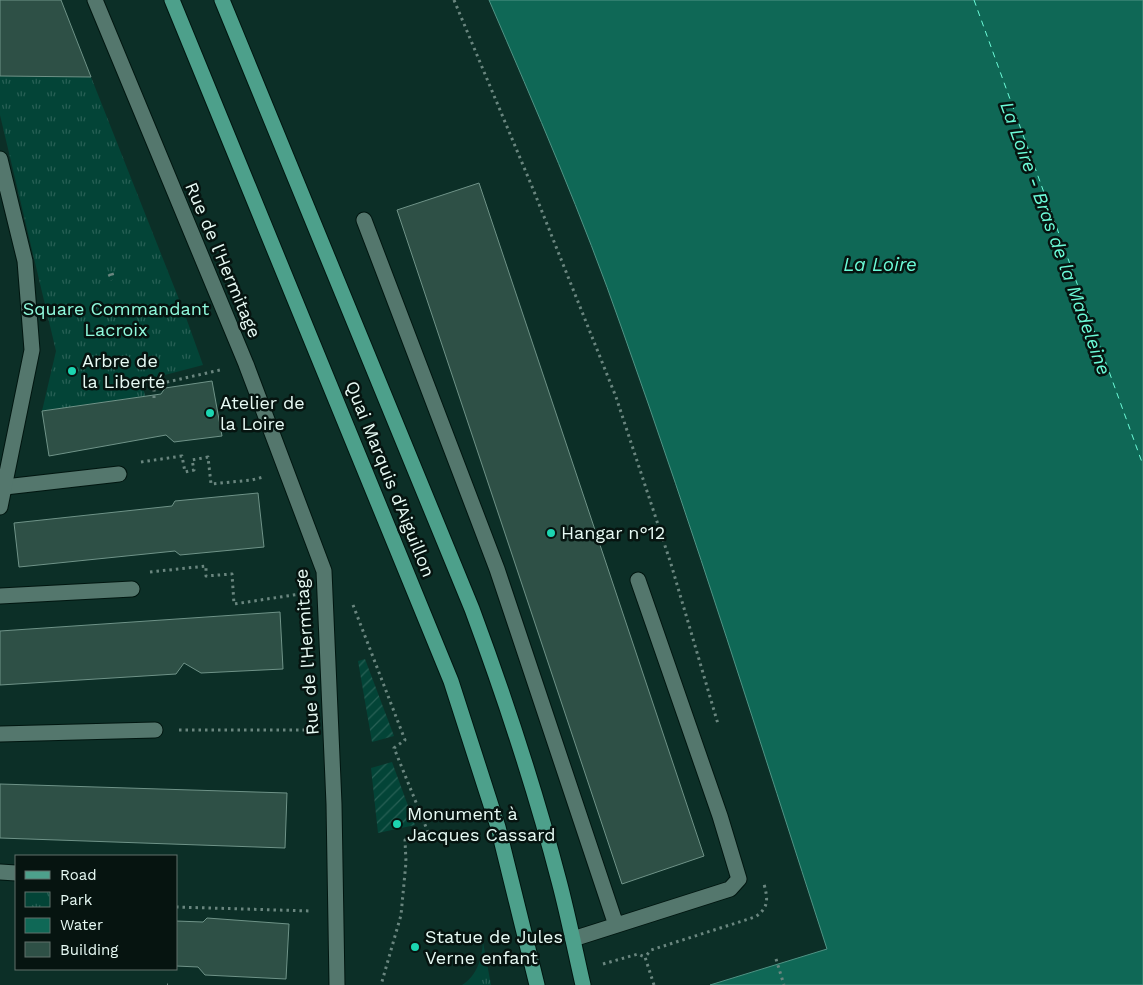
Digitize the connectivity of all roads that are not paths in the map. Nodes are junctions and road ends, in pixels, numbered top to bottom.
1 (95, 0) edge
2 (172, 0) edge
3 (222, 0) edge
4 (0, 159) edge
5 (364, 220) dead end
6 (119, 474) dead end
7 (5, 487) junction
8 (0, 507) edge
9 (638, 580) dead end
10 (132, 589) dead end
11 (0, 596) edge
12 (155, 730) dead end
13 (0, 734) edge
14 (0, 872) edge
15 (15, 873) edge
16 (616, 924) junction
17 (572, 940) junction
18 (582, 978) edge
19 (337, 985) edge
20 (537, 985) edge

1 - 19 street, Rue de l'Hermitage
2 - 20 main road, Quai Marquis d'Aiguillon
3 - 17 main road, Quai Marquis d'Aiguillon
4 - 7 street
5 - 16 street
6 - 7 street
7 - 8 street
9 - 16 street
10 - 11 street
12 - 13 street
14 - 15 street
16 - 17 street
17 - 18 main road, Quai Marquis d'Aiguillon

